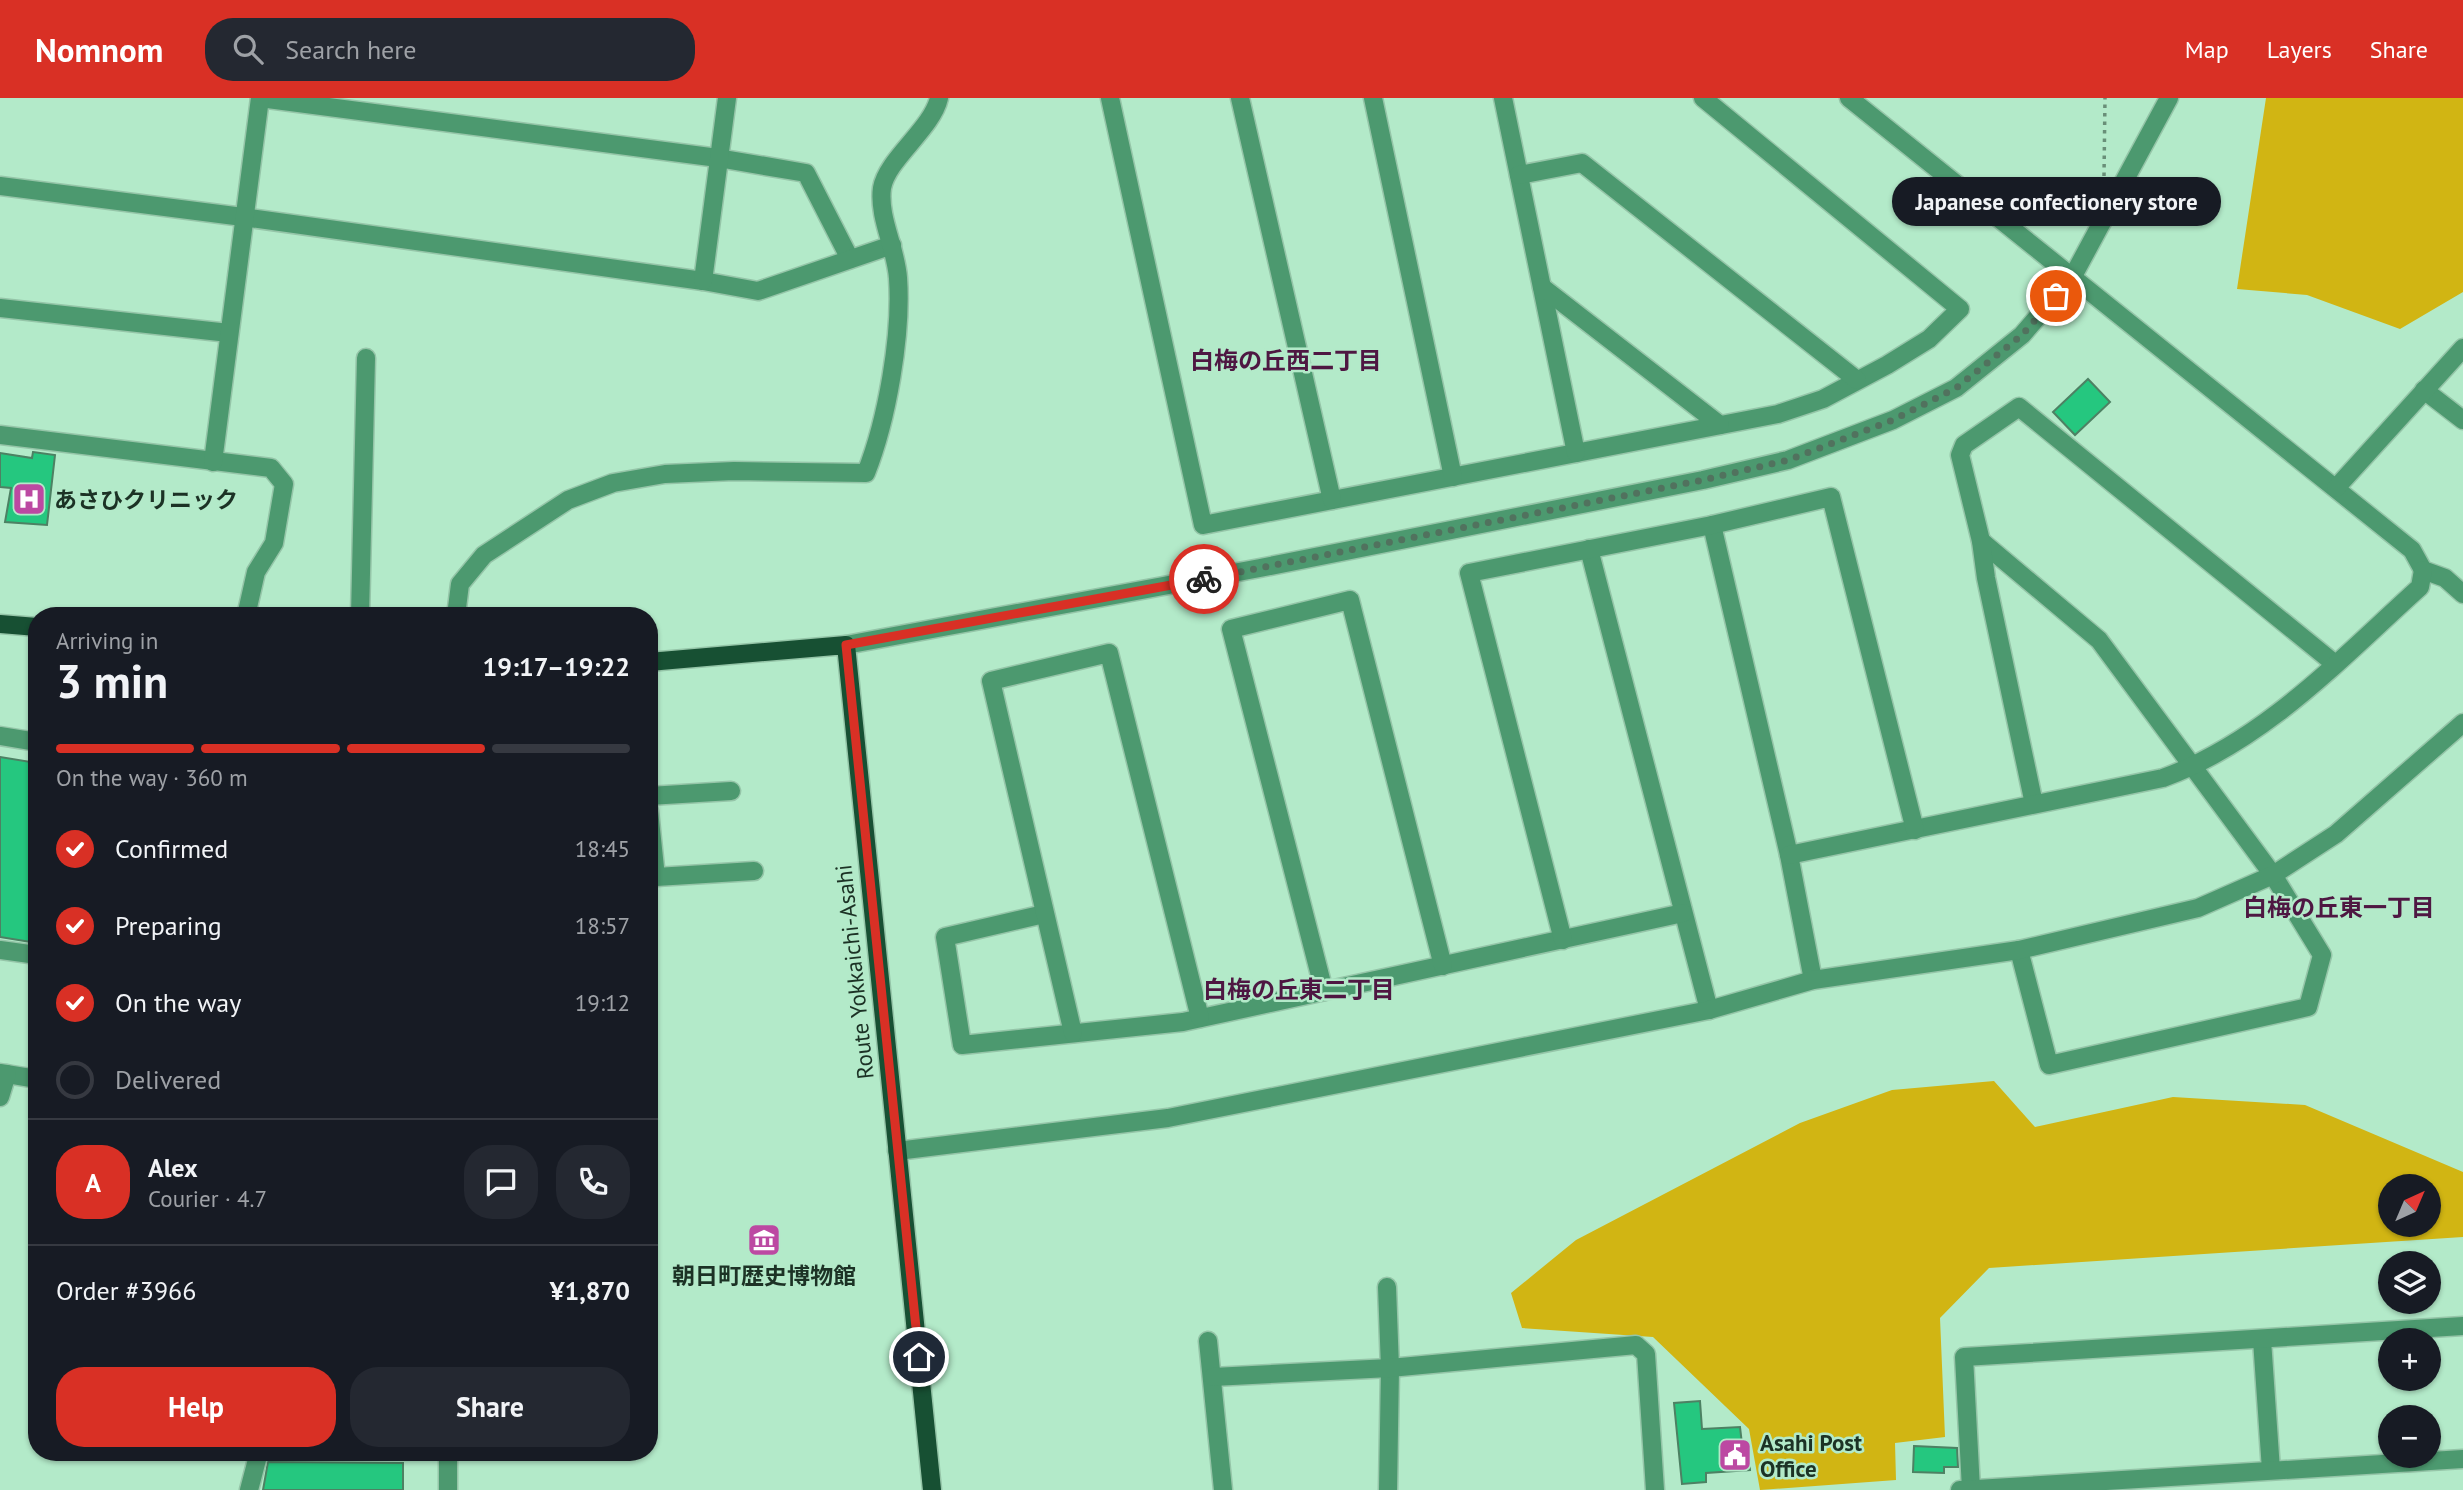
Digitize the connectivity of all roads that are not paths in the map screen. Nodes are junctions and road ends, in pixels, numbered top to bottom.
1 (727, 98) edge
2 (939, 98) edge
3 (1110, 98) edge
4 (1240, 98) edge
5 (1373, 98) edge
6 (1503, 98) edge
7 (1703, 98) edge
8 (1849, 98) edge
9 (2169, 98) edge
10 (718, 158) junction
11 (1519, 175) junction
12 (0, 186) edge
13 (243, 217) junction
14 (892, 245) junction
15 (850, 259) junction
16 (2073, 276) junction
17 (703, 281) junction
18 (1542, 287) junction
19 (0, 308) edge
20 (229, 333) junction
21 (2463, 348) edge
22 (366, 358) dead end
23 (1857, 380) junction
24 (2424, 390) junction
25 (2463, 420) edge
26 (1720, 425) junction
27 (0, 435) edge
28 (1576, 453) junction
29 (213, 462) junction
30 (1453, 477) junction
31 (2336, 488) junction
32 (1332, 500) junction
33 (1712, 525) junction
34 (1981, 541) junction
35 (1589, 549) junction
36 (2423, 570) junction
37 (2463, 594) edge
38 (248, 607) edge
39 (360, 607) edge
40 (457, 607) edge
41 (0, 624) edge
42 (28, 626) edge
43 (846, 645) junction
44 (658, 661) edge
45 (2335, 664) junction
46 (2463, 723) edge
47 (0, 736) edge
48 (28, 740) edge
49 (2194, 766) junction
50 (732, 790) dead end
51 (658, 795) edge
52 (2034, 804) junction
53 (1915, 830) junction
54 (1789, 855) junction
55 (754, 871) dead end
56 (2273, 875) junction
57 (658, 877) edge
58 (1683, 913) junction
59 (1044, 914) junction
60 (1563, 940) junction
61 (0, 950) edge
62 (2019, 950) junction
63 (28, 954) edge
64 (1443, 966) junction
65 (1813, 980) junction
66 (1324, 991) junction
67 (1709, 1010) junction
68 (1200, 1018) junction
69 (1073, 1033) junction
70 (3, 1074) edge
71 (28, 1078) edge
72 (0, 1097) edge
73 (897, 1151) junction
74 (1387, 1287) dead end
75 (2463, 1326) edge
76 (2262, 1340) junction
77 (1208, 1341) dead end
78 (1390, 1368) junction
79 (1213, 1377) junction
80 (2463, 1459) edge
81 (257, 1461) edge
82 (448, 1461) edge
83 (2270, 1470) junction
84 (1971, 1489) edge
85 (250, 1490) edge
86 (448, 1490) edge
87 (932, 1490) edge
88 (1223, 1490) edge
89 (1388, 1490) edge
90 (1655, 1490) edge
91 (1960, 1490) edge

1 - 10 street
2 - 14 street
3 - 32 street
4 - 32 street
5 - 30 street
6 - 11 street
7 - 23 street
8 - 16 street
9 - 16 street
10 - 13 street
10 - 15 street
10 - 17 street
11 - 18 street
11 - 23 street
12 - 13 street
13 - 17 street
13 - 20 street
14 - 15 street
14 - 40 street
15 - 17 street
16 - 31 street
16 - 43 street
18 - 26 street
18 - 28 street
19 - 20 street
20 - 29 street
21 - 24 street
22 - 39 street
23 - 26 street
24 - 25 street
24 - 31 street
26 - 28 street
27 - 29 street
28 - 30 street
29 - 38 street
30 - 32 street
31 - 36 street
33 - 35 street
33 - 53 street
33 - 54 street
34 - 45 street
34 - 49 street
34 - 52 street
35 - 58 street
35 - 60 street
36 - 37 street
36 - 45 street
41 - 42 main road
43 - 44 main road
43 - 73 main road, Route Yokkaichi-Asahi
45 - 49 street
46 - 56 street
47 - 48 street
49 - 52 street
49 - 56 street
50 - 51 street
52 - 53 street
53 - 54 street
54 - 65 street
55 - 57 street
56 - 62 street
56 - 62 street
58 - 60 street
58 - 67 street
59 - 68 street
59 - 69 street
59 - 69 street
60 - 64 street
61 - 63 street
62 - 65 street
64 - 66 street
64 - 66 street
65 - 67 street
66 - 68 street
67 - 73 street
68 - 69 street
70 - 71 street
70 - 72 street
73 - 87 main road, Route Yokkaichi-Asahi
74 - 78 street
75 - 76 street
76 - 83 street
76 - 84 street
77 - 79 street
78 - 79 street
78 - 89 street
78 - 90 street
79 - 88 street
80 - 83 street
81 - 85 street
82 - 86 street
83 - 84 street
84 - 91 street

